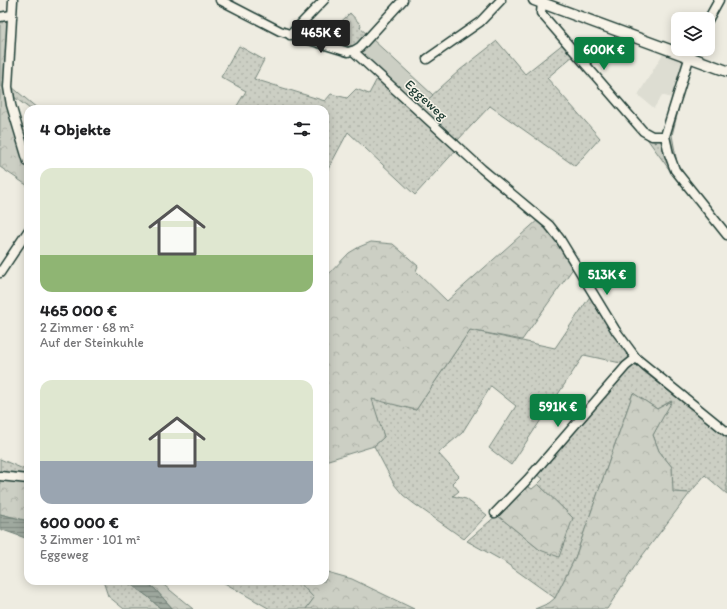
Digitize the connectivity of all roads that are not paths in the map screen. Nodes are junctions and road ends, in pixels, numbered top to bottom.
1 (13, 0) edge
2 (220, 0) edge
3 (324, 0) edge
4 (403, 0) edge
5 (501, 0) edge
6 (719, 0) edge
7 (538, 2) edge
8 (712, 12) edge
9 (11, 15) junction
10 (0, 17) edge
11 (290, 35) junction
12 (671, 46) edge
13 (353, 51) junction
14 (690, 56) edge
15 (697, 56) edge
16 (427, 59) dead end
17 (727, 72) edge
18 (665, 136) junction
19 (24, 149) edge
20 (727, 235) edge
21 (24, 236) edge
22 (0, 273) edge
23 (636, 358) junction
24 (727, 432) edge
25 (0, 476) edge
26 (24, 479) edge
27 (495, 513) dead end

1 - 9 street
2 - 11 street
3 - 11 street
4 - 13 street
5 - 16 street
6 - 8 street
7 - 12 main road
7 - 18 street
9 - 10 street
9 - 19 street
11 - 13 street
13 - 23 street, Eggeweg
14 - 18 street
15 - 17 main road
18 - 20 street
21 - 22 street
23 - 24 street, Eggeweg
23 - 27 street
25 - 26 street

